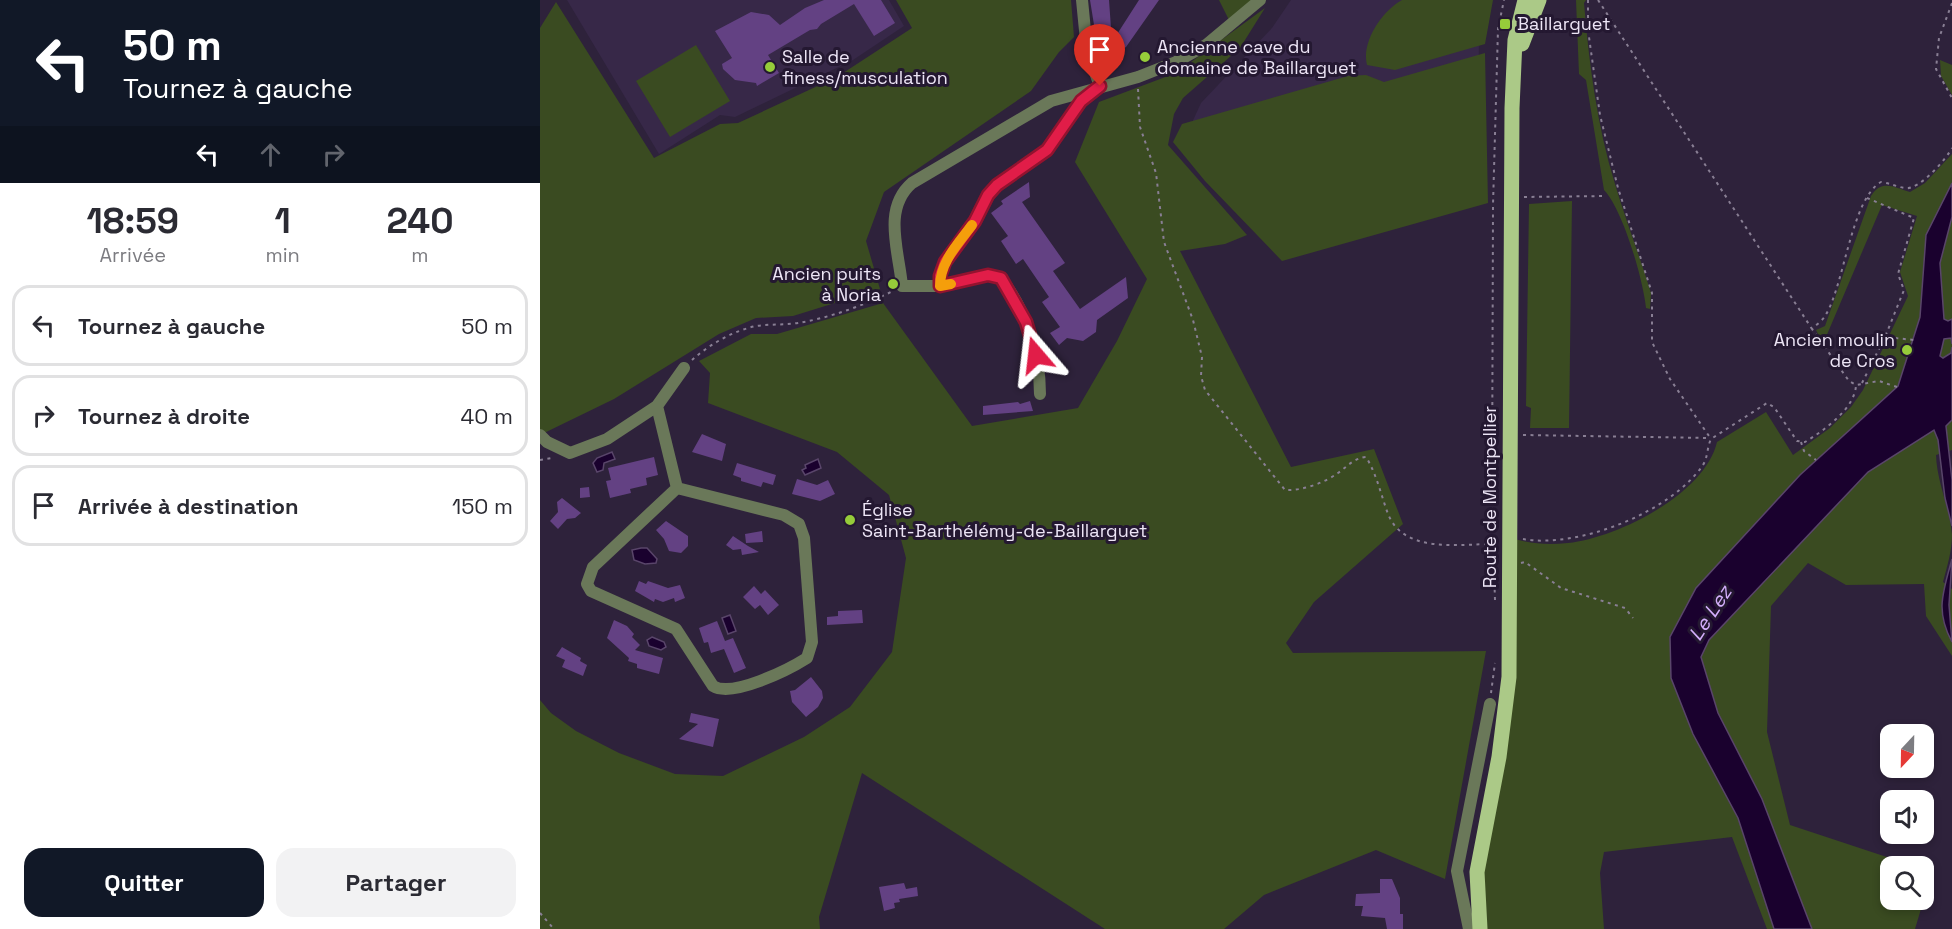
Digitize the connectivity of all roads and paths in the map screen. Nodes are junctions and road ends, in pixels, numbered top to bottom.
1 (1082, 0) edge
2 (1260, 0) edge
3 (1504, 0) edge
4 (1525, 0) edge
5 (1539, 0) edge
6 (1588, 0) edge
7 (1598, 0) edge
8 (1952, 3) edge
9 (1514, 63) junction
10 (1138, 77) junction
11 (1100, 86) junction
12 (1952, 99) edge
13 (1952, 148) edge
14 (1606, 196) dead end
15 (1512, 198) junction
16 (1867, 198) junction
17 (902, 286) junction
18 (940, 286) junction
19 (1812, 329) junction
20 (1885, 337) junction
21 (1914, 340) dead end
22 (684, 368) joint
23 (1862, 384) junction
24 (1856, 385) junction
25 (1897, 387) dead end
26 (1040, 394) dead end
27 (657, 406) junction
28 (540, 435) edge
29 (1511, 435) junction
30 (1711, 439) junction
31 (1801, 442) junction
32 (1816, 460) dead end
33 (678, 488) junction
34 (1509, 537) junction
35 (1493, 543) junction
36 (1509, 564) junction
37 (1495, 608) dead end
38 (1633, 618) dead end
39 (1495, 654) dead end
40 (1490, 704) joint
41 (540, 913) edge
42 (554, 929) edge
43 (1469, 929) edge
44 (1480, 929) edge

1 - 11 street
2 - 10 street
3 - 35 path
4 - 9 main road, Route de Montpellier
5 - 9 main road, Route de Montpellier
6 - 30 path
7 - 19 path
8 - 12 path
9 - 15 main road, Route de Montpellier
10 - 11 street
10 - 35 path
11 - 17 street
11 - 18 street
13 - 16 path
14 - 15 path
15 - 29 main road, Route de Montpellier
16 - 19 path
16 - 20 path
17 - 18 street
17 - 22 path
18 - 26 street
19 - 24 path
20 - 21 path
20 - 23 path
22 - 27 street
23 - 24 path
23 - 25 path
24 - 31 path
27 - 28 street
27 - 33 street
29 - 30 path
29 - 34 main road, Route de Montpellier
30 - 31 path
30 - 34 path
31 - 32 path
33 - 33 street
34 - 36 main road, Route de Montpellier
35 - 37 path
36 - 38 path
36 - 44 main road, Route de Montpellier
39 - 40 path
40 - 43 street
41 - 42 path

